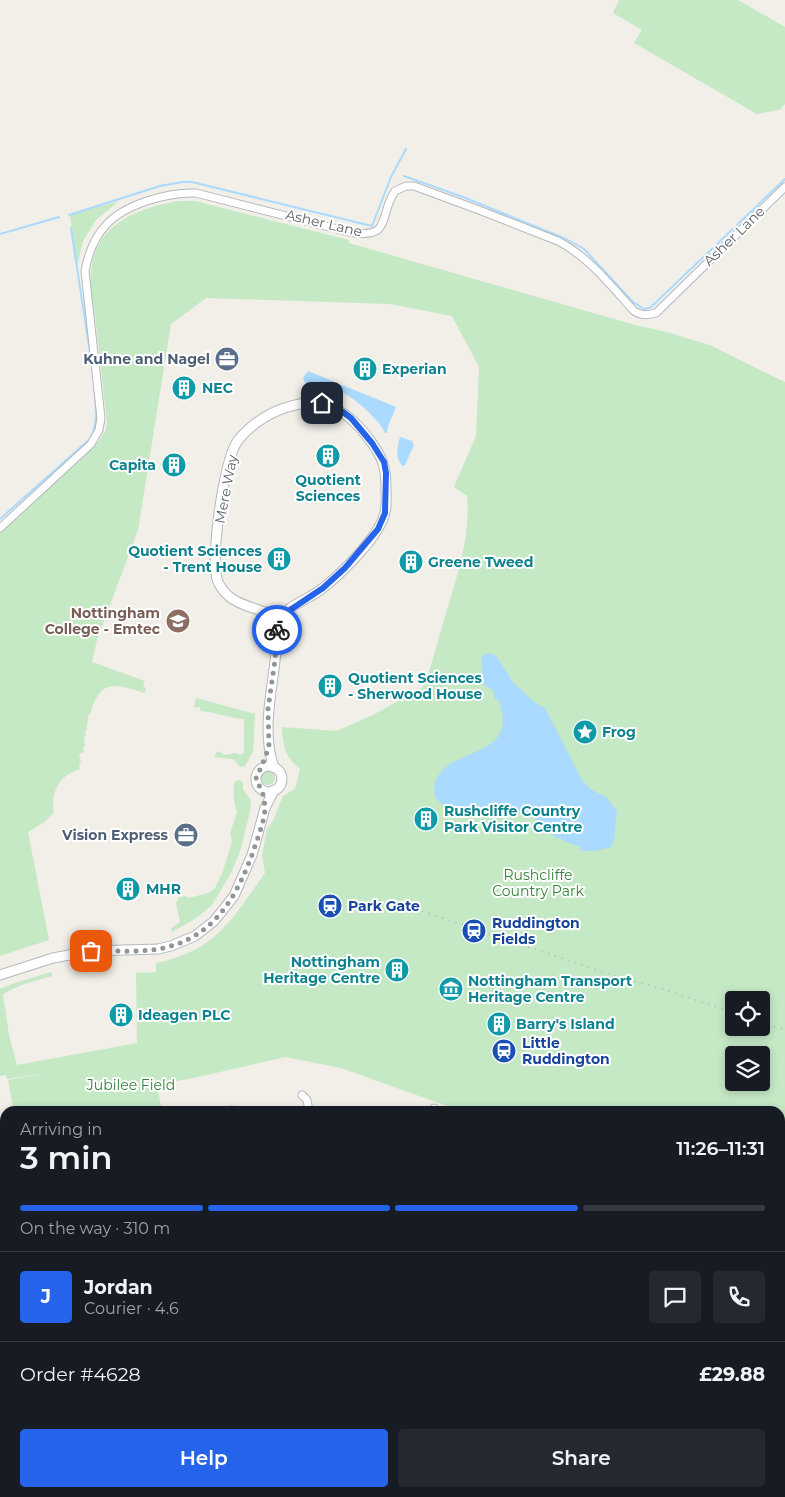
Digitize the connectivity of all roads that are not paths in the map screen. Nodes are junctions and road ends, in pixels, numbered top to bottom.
1 (785, 187) edge
2 (0, 528) edge
3 (279, 619) junction
4 (269, 747) junction
5 (261, 768) junction
6 (274, 768) junction
7 (262, 790) junction
8 (274, 790) junction
9 (265, 808) junction
10 (0, 976) edge
11 (302, 1095) dead end
12 (308, 1106) edge

1 - 2 street, Asher Lane
3 - 3 street, Mere Way
3 - 4 street
4 - 5 street
4 - 6 street
5 - 6 street
5 - 7 street
6 - 8 street
7 - 8 street
7 - 9 street
8 - 9 street
9 - 10 street
11 - 12 street

